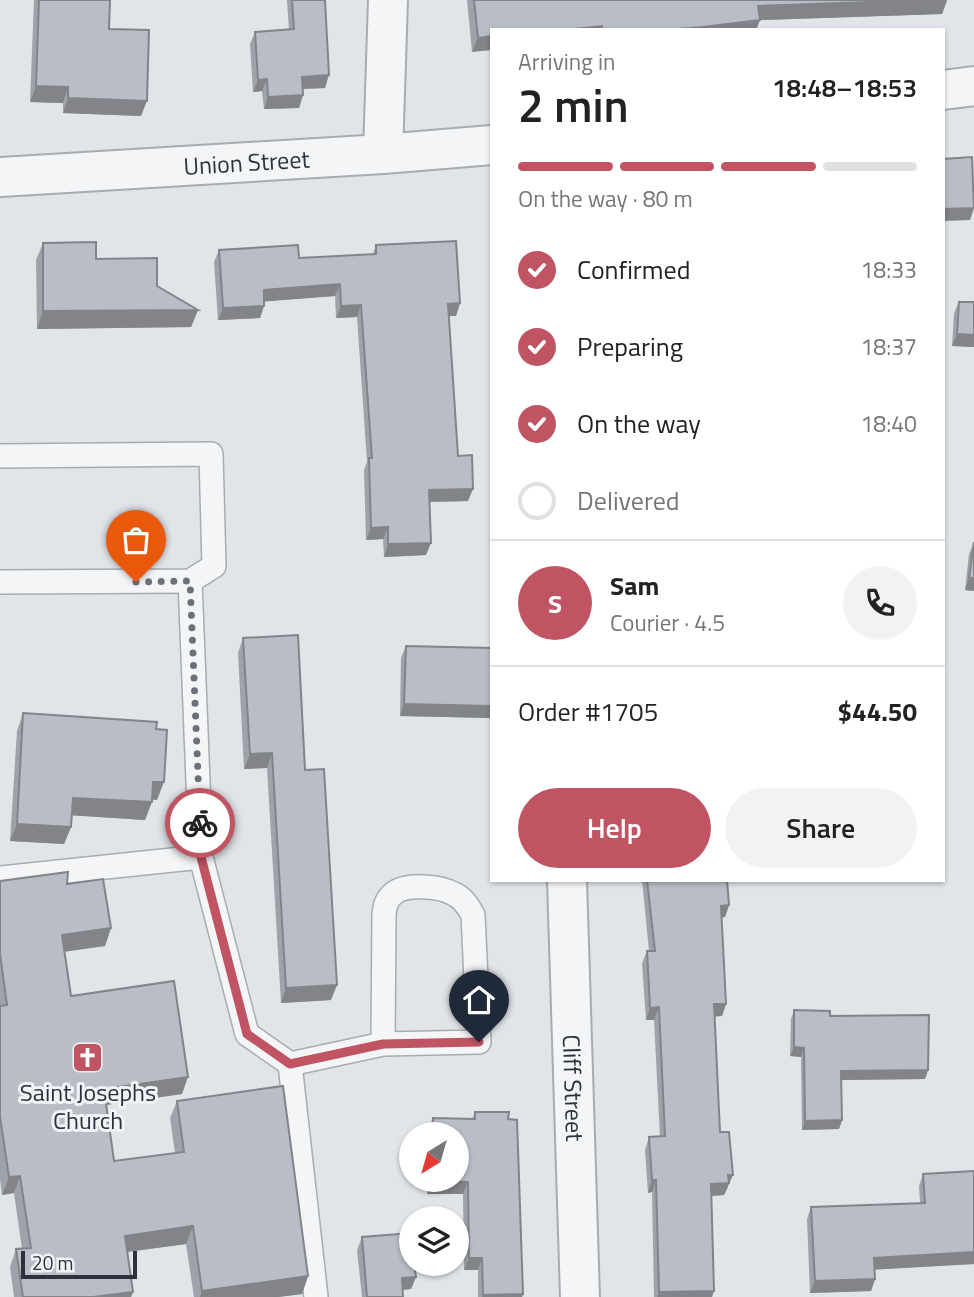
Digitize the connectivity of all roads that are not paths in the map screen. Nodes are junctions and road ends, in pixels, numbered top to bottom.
1 (388, 0) edge
2 (974, 86) edge
3 (945, 90) edge
4 (490, 145) edge
5 (383, 154) junction
6 (0, 177) edge
7 (0, 456) edge
8 (190, 581) junction
9 (0, 582) edge
10 (201, 857) junction
11 (0, 878) edge
12 (567, 882) edge
13 (383, 1044) junction
14 (290, 1064) junction
15 (316, 1297) edge
16 (580, 1297) edge

1 - 5 street
2 - 3 street
4 - 5 street, Union Street
5 - 6 street, Union Street
7 - 8 lane
8 - 9 lane
8 - 10 lane
10 - 11 lane
10 - 14 lane
12 - 16 street, Cliff Street
13 - 13 lane
13 - 14 lane
14 - 15 lane

